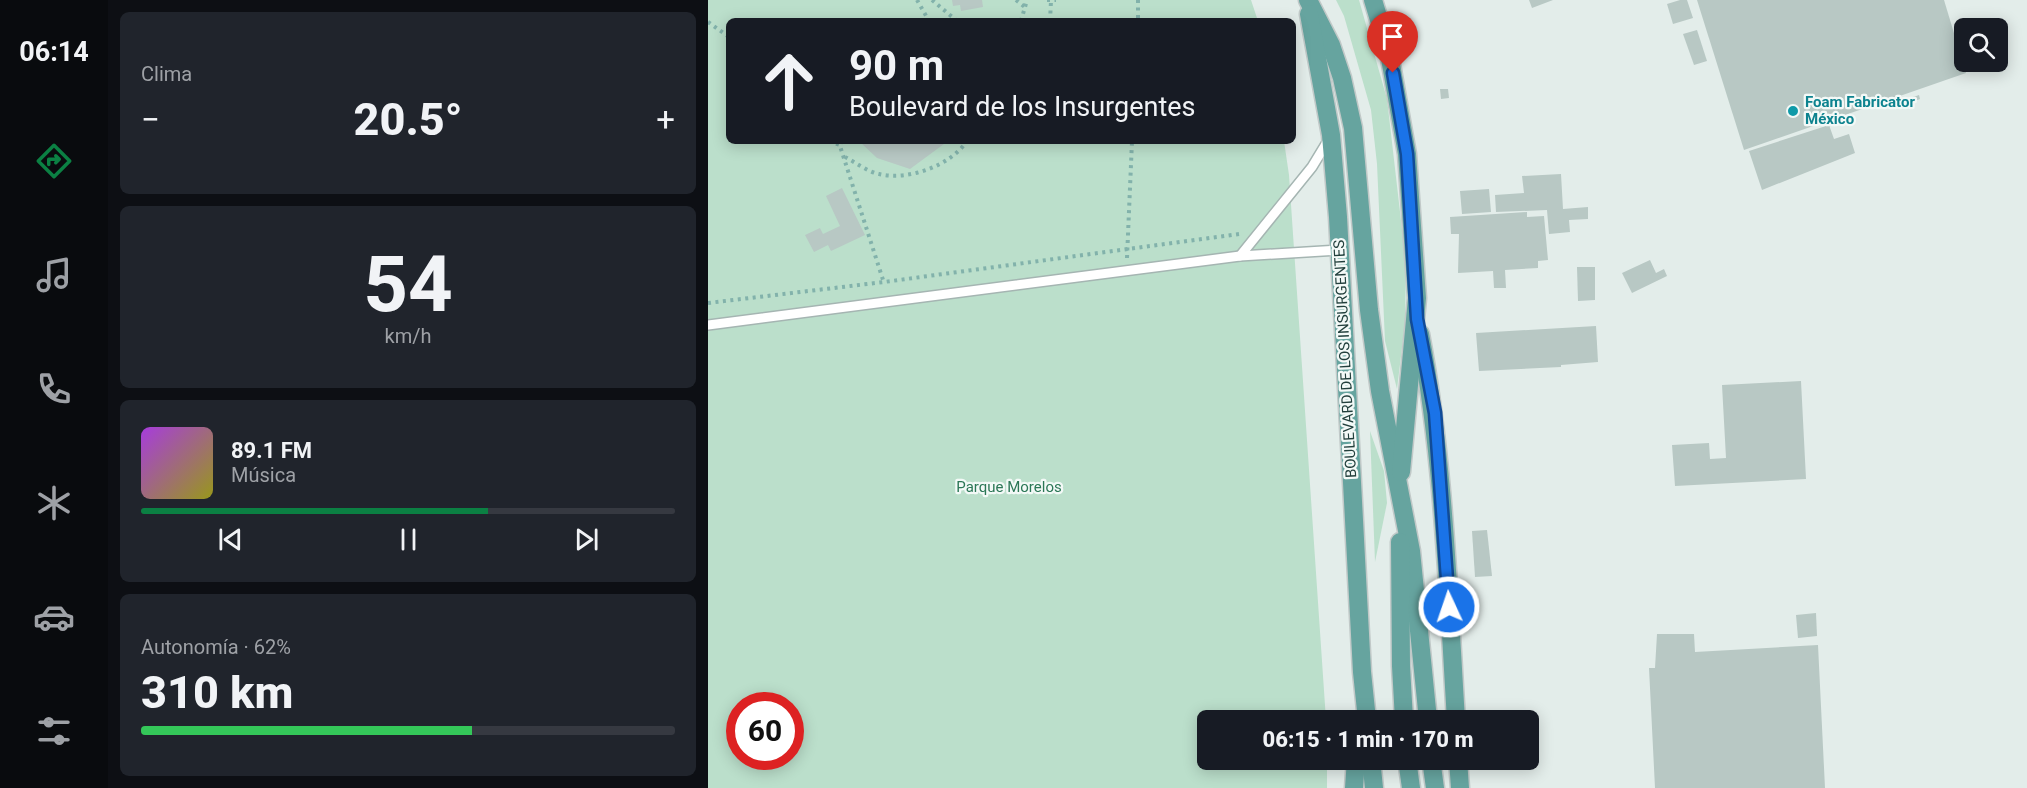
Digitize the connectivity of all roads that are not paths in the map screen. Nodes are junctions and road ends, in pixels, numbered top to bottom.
1 (1307, 0) edge
2 (1373, 0) edge
3 (1331, 135) junction
4 (1339, 250) junction
5 (1240, 256) junction
6 (1417, 319) junction
7 (708, 325) edge
8 (1409, 374) junction
9 (1380, 391) junction
10 (1400, 496) junction
11 (1362, 672) junction
12 (1360, 710) edge
13 (1366, 710) edge
14 (1403, 710) edge
15 (1427, 710) edge
16 (1455, 710) edge
17 (1355, 770) edge
18 (1372, 770) edge
19 (1409, 770) edge
20 (1433, 770) edge
21 (1459, 770) edge
22 (1354, 788) edge
23 (1374, 788) edge
24 (1411, 788) edge
25 (1435, 788) edge
26 (1460, 788) edge

1 - 3 main road, BOULEVARD DE LOS INSURGENTES
1 - 9 main road
2 - 6 main road
3 - 4 main road, BOULEVARD DE LOS INSURGENTES
3 - 5 lane
4 - 5 lane
4 - 11 main road, BOULEVARD DE LOS INSURGENTES
5 - 7 lane
6 - 8 main road
6 - 16 main road
8 - 9 main road
8 - 10 main road
9 - 10 main road
10 - 14 main road
10 - 15 main road
11 - 12 main road
11 - 13 main road, BOULEVARD DE LOS INSURGENTES
17 - 22 main road
18 - 23 main road
19 - 24 main road
20 - 25 main road
21 - 26 main road

